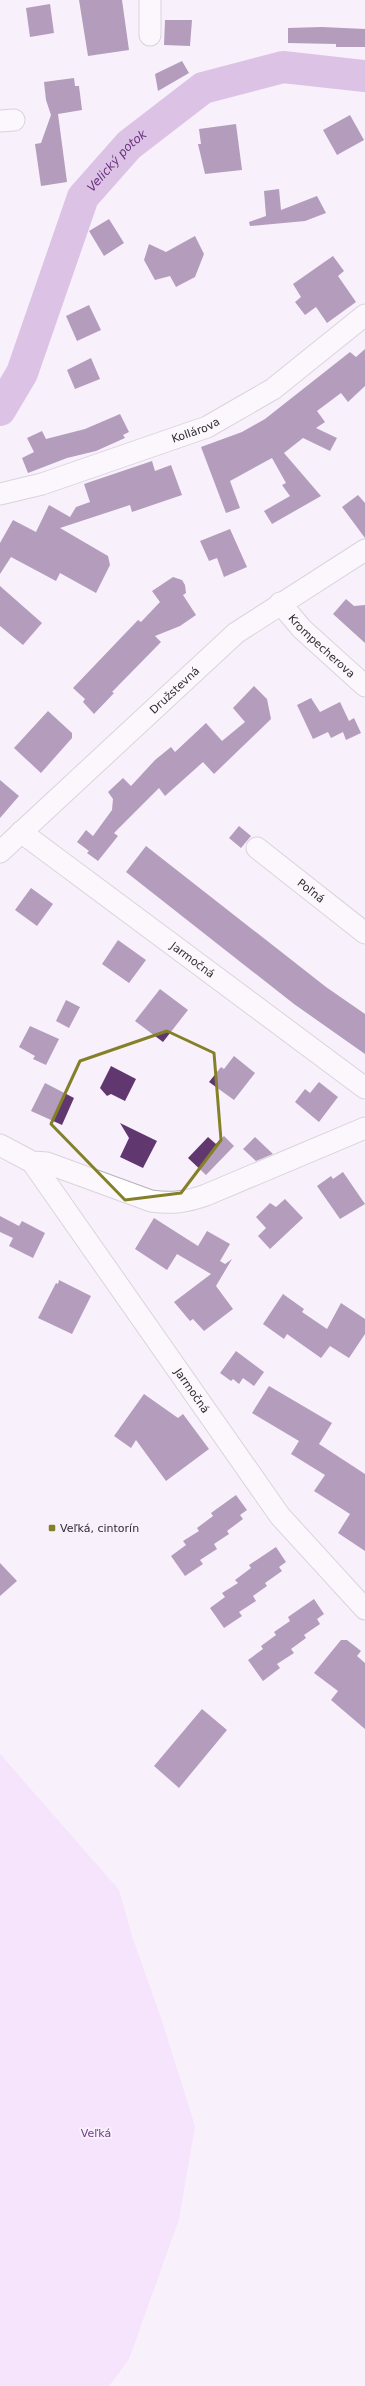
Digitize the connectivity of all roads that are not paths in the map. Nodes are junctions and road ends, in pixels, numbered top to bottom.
1 (150, 0) edge
2 (150, 35) dead end
3 (365, 315) edge
4 (0, 494) edge
5 (365, 550) edge
6 (280, 603) junction
7 (365, 686) edge
8 (21, 832) junction
9 (256, 848) dead end
10 (0, 852) edge
11 (365, 932) edge
12 (365, 1088) edge
13 (365, 1128) edge
14 (0, 1145) edge
15 (32, 1162) junction
16 (365, 1609) edge

1 - 2 street
3 - 4 street, Kollárova
5 - 6 street, Družstevná
6 - 7 street, Krompecherova
6 - 8 street, Družstevná
8 - 10 street, Družstevná
8 - 12 street, Jarmočná
9 - 11 street, Poľná
13 - 15 street, Jarmočná
14 - 15 street, Jarmočná
15 - 16 street, Jarmočná

